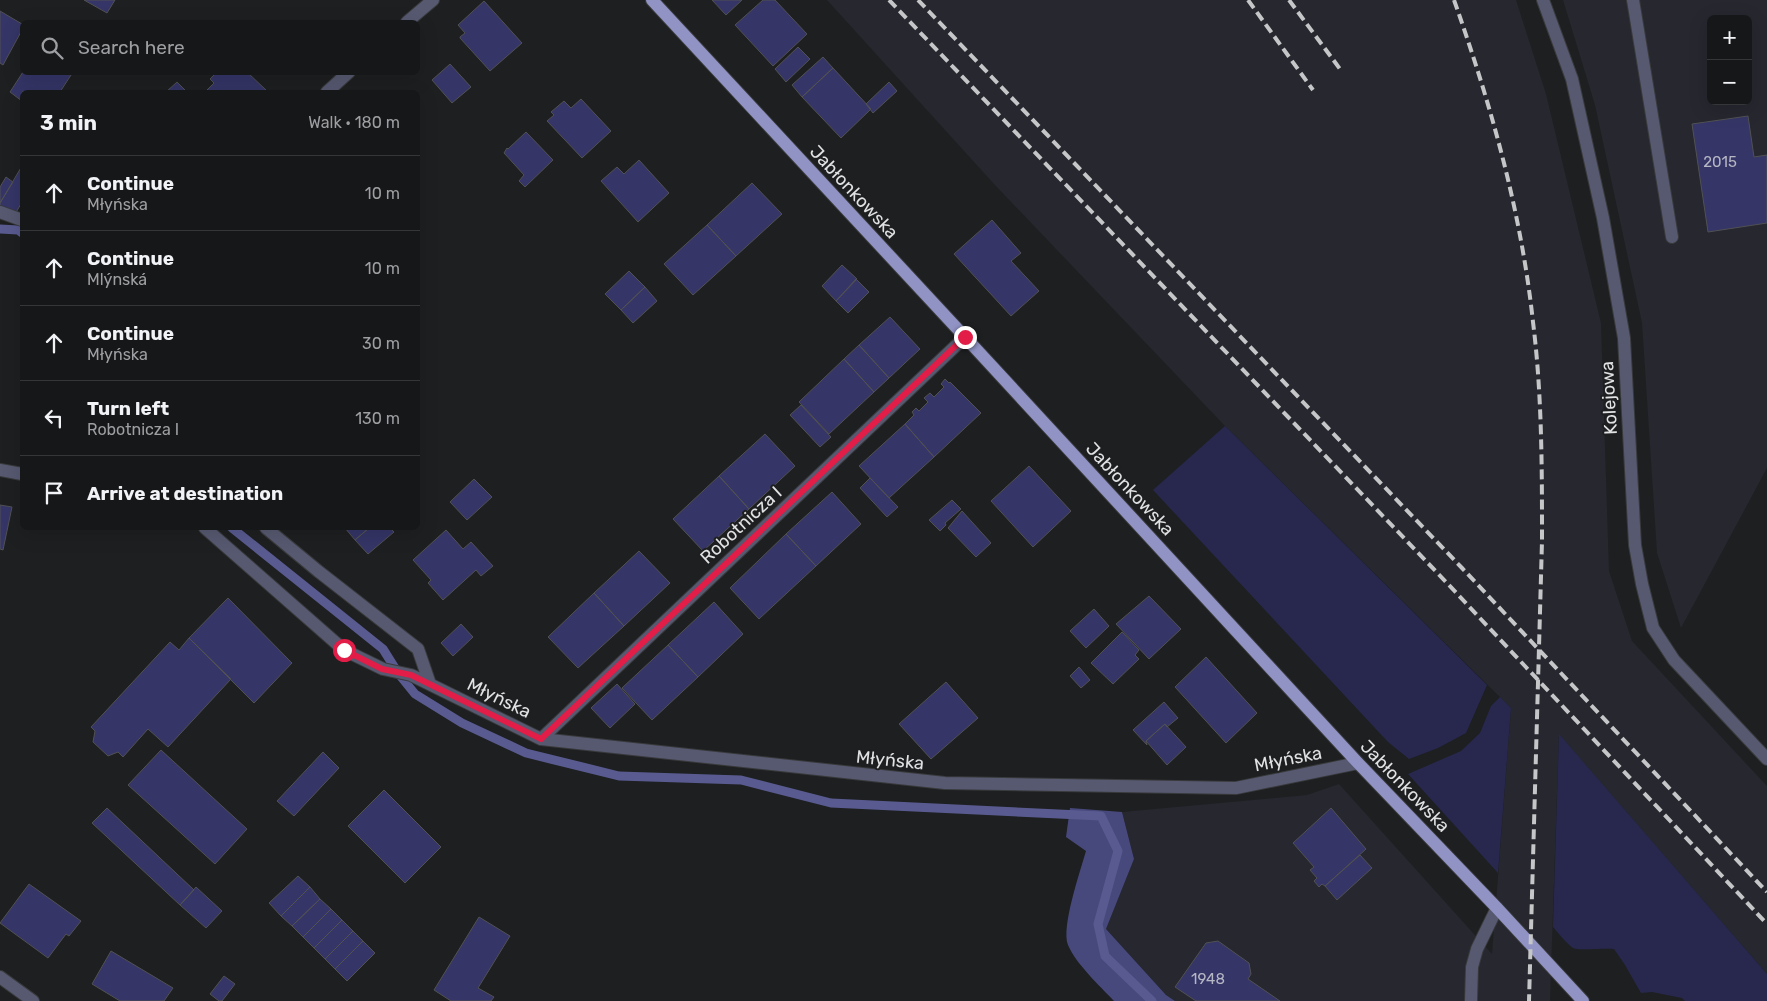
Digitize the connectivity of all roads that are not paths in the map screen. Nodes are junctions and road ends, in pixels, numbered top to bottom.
1 (433, 0) edge
2 (652, 0) edge
3 (1543, 0) edge
4 (1633, 0) edge
5 (409, 20) edge
6 (346, 75) edge
7 (328, 90) edge
8 (0, 212) edge
9 (20, 219) edge
10 (1672, 237) dead end
11 (965, 337) junction
12 (0, 470) edge
13 (20, 474) edge
14 (207, 530) edge
15 (268, 530) edge
16 (430, 684) junction
17 (541, 739) junction
18 (1767, 759) edge
19 (1358, 763) junction
20 (1497, 908) junction
21 (0, 978) edge
22 (33, 1001) edge
23 (1471, 1001) edge
24 (1582, 1001) edge

1 - 5 street
2 - 11 main road, Jabłonkowska
3 - 18 street, Kolejowa
4 - 10 street
6 - 7 street
8 - 9 street
11 - 17 street, Robotnicza I
11 - 19 main road, Jabłonkowska
12 - 13 street
14 - 16 street, Młyńska
15 - 16 street
16 - 17 street, Młyńska
17 - 19 street, Młyńska
19 - 20 main road, Jabłonkowska
20 - 23 street
20 - 24 main road, Jabłonkowska
21 - 22 street

